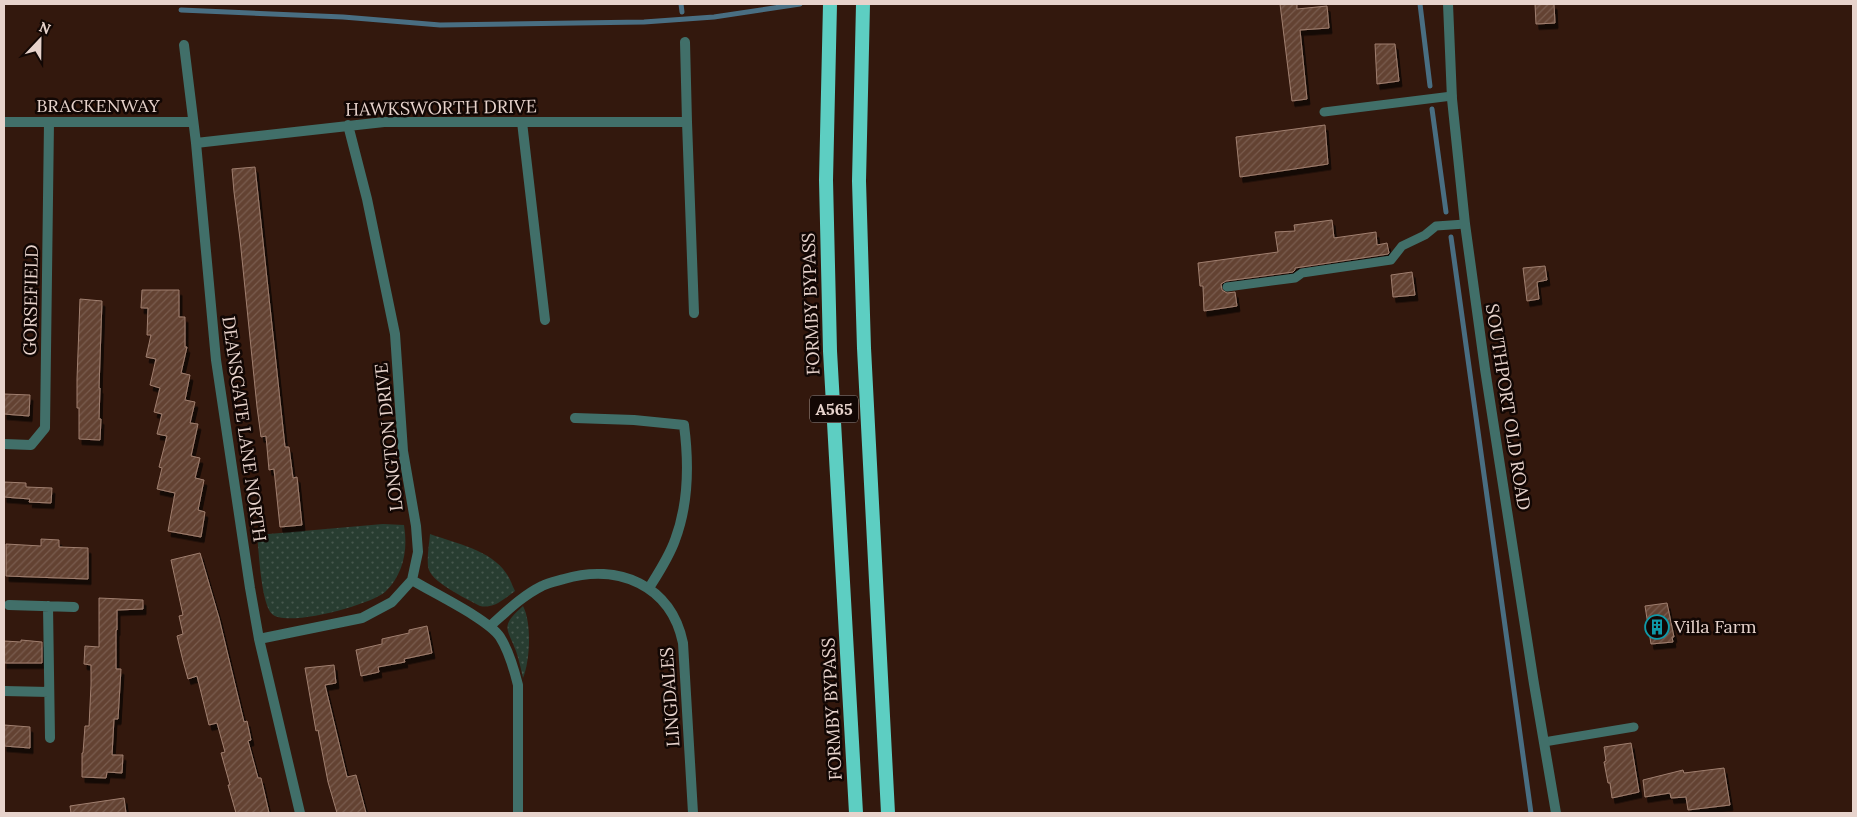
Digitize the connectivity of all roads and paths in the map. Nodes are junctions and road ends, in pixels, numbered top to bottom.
1 (830, 4) edge
2 (863, 4) edge
3 (1448, 4) edge
4 (685, 42) dead end
5 (184, 45) dead end
6 (1452, 96) junction
7 (1324, 112) dead end
8 (4, 122) edge
9 (50, 122) junction
10 (192, 122) junction
11 (522, 122) junction
12 (687, 122) junction
13 (348, 125) junction
14 (196, 143) junction
15 (1464, 224) junction
16 (1228, 287) dead end
17 (694, 313) dead end
18 (545, 320) dead end
19 (575, 418) dead end
20 (4, 444) edge
21 (412, 580) junction
22 (649, 588) junction
23 (9, 605) dead end
24 (48, 606) junction
25 (74, 607) dead end
26 (490, 626) junction
27 (259, 639) junction
28 (4, 691) edge
29 (49, 692) junction
30 (1634, 727) dead end
31 (50, 738) dead end
32 (1544, 742) junction
33 (300, 813) edge
34 (518, 813) edge
35 (693, 813) edge
36 (856, 813) edge
37 (888, 813) edge
38 (1556, 813) edge

1 - 36 highway, FORMBY BYPASS / A565
2 - 37 highway, A565
3 - 6 street, SOUTHPORT OLD ROAD
4 - 12 street
5 - 10 street, DEANSGATE LANE NORTH
6 - 7 lane
6 - 15 street, SOUTHPORT OLD ROAD
8 - 9 street, BRACKENWAY
9 - 10 street, BRACKENWAY
9 - 20 street, GORSEFIELD
10 - 14 street, DEANSGATE LANE NORTH
11 - 12 street, HAWKSWORTH DRIVE
11 - 13 street, HAWKSWORTH DRIVE
11 - 18 street
12 - 17 street
13 - 14 street, HAWKSWORTH DRIVE
13 - 21 street, LONGTON DRIVE
14 - 27 street, DEANSGATE LANE NORTH
15 - 16 lane
15 - 32 street, SOUTHPORT OLD ROAD
19 - 22 street
21 - 26 street
21 - 27 street
22 - 26 street, LINGDALES
22 - 35 street, LINGDALES
23 - 24 street
24 - 25 street
24 - 29 street
26 - 34 street
27 - 33 street, DEANSGATE LANE NORTH
28 - 29 street
29 - 31 street
30 - 32 lane
32 - 38 street, SOUTHPORT OLD ROAD

